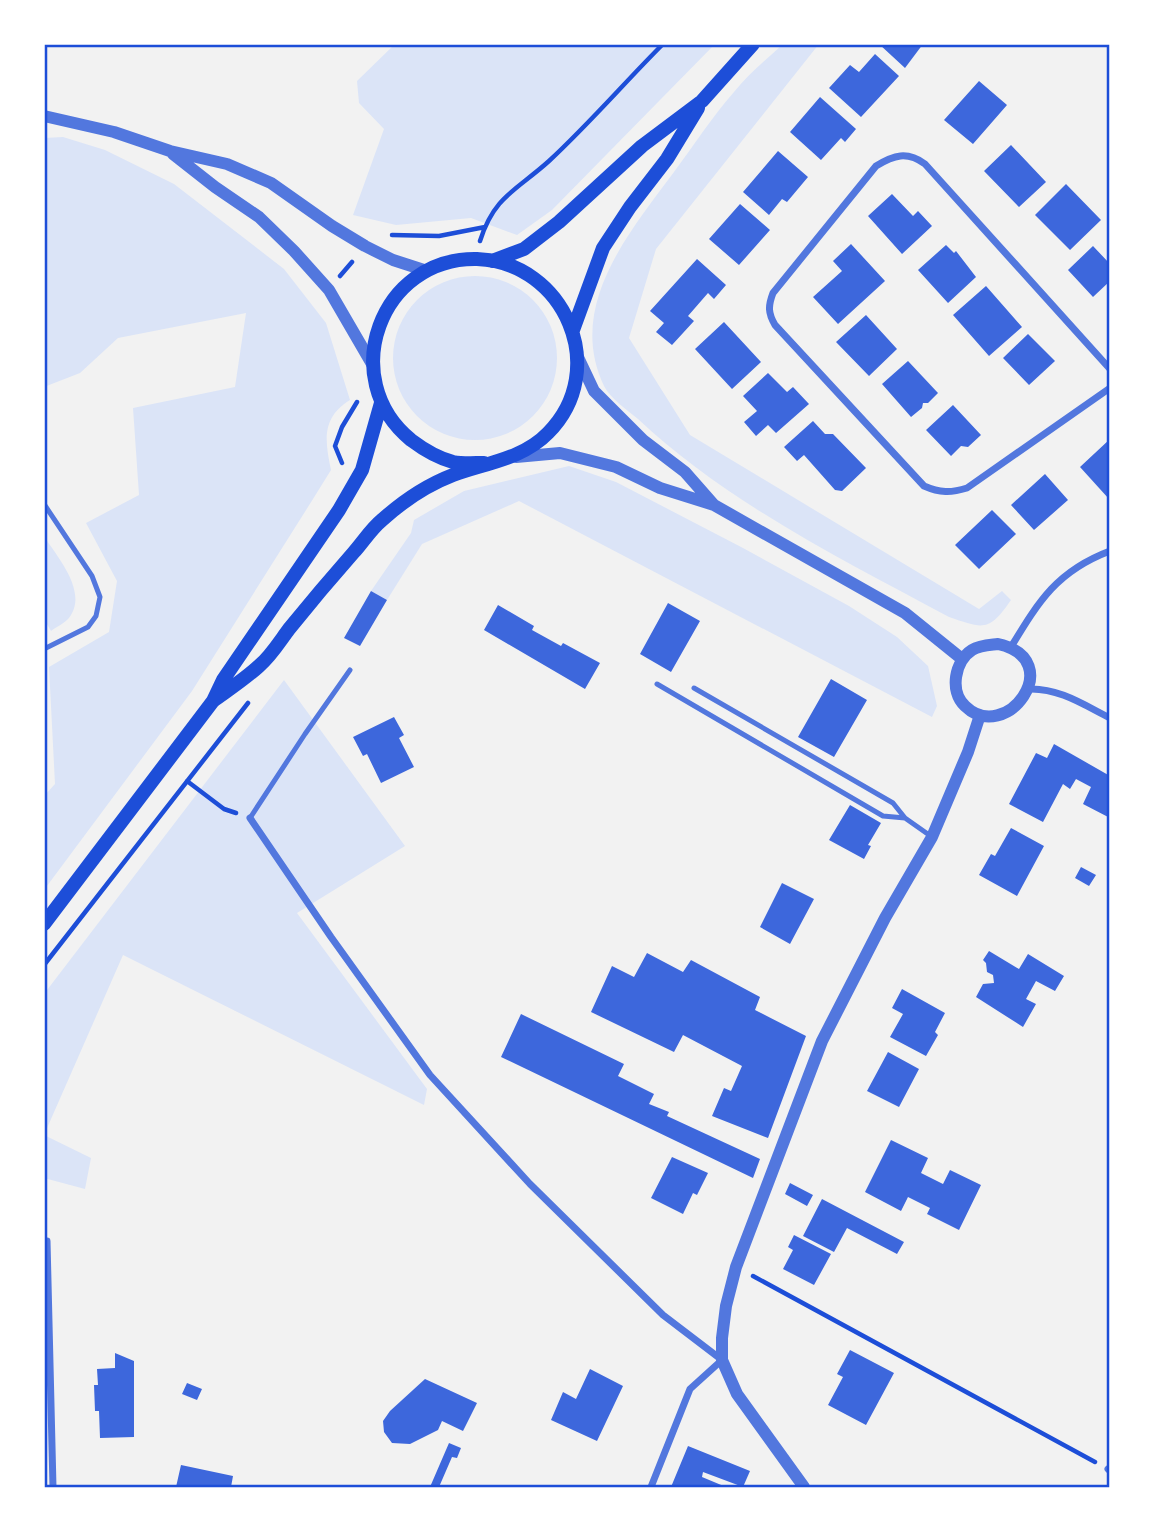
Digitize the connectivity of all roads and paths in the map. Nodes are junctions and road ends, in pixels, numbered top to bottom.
1 (663, 44) edge
2 (753, 44) edge
3 (702, 101) junction
4 (44, 116) edge
5 (170, 151) junction
6 (485, 227) dead end
7 (492, 261) junction
8 (426, 271) junction
9 (573, 330) junction
10 (578, 355) junction
11 (372, 364) junction
12 (1110, 369) edge
13 (1110, 388) edge
14 (381, 402) junction
15 (512, 457) junction
16 (484, 463) junction
17 (44, 504) edge
18 (714, 505) junction
19 (1110, 551) edge
20 (1011, 647) junction
21 (44, 649) edge
22 (962, 659) junction
23 (350, 670) dead end
24 (657, 684) dead end
25 (694, 688) dead end
26 (1029, 689) junction
27 (253, 696) dead end
28 (213, 701) junction
29 (980, 715) junction
30 (1110, 718) edge
31 (187, 781) junction
32 (224, 809) dead end
33 (250, 818) joint
34 (905, 818) junction
35 (932, 837) junction
36 (44, 924) edge
37 (44, 965) edge
38 (47, 1241) dead end
39 (736, 1267) junction
40 (722, 1360) junction
41 (1109, 1470) edge
42 (53, 1487) edge
43 (651, 1487) edge
44 (804, 1487) edge

1 - 6 path
2 - 3 main road
3 - 7 main road
3 - 9 main road
4 - 5 street
5 - 8 street
5 - 11 street
7 - 8 main road
7 - 9 main road
8 - 11 main road
9 - 10 main road
10 - 15 main road
10 - 18 street
11 - 14 main road
12 - 13 street
14 - 16 main road
14 - 28 main road
15 - 16 main road
15 - 18 street
16 - 28 main road
17 - 21 lane
18 - 22 street
19 - 20 street
20 - 22 street
20 - 26 street
22 - 29 street
23 - 33 lane
24 - 34 lane
25 - 34 lane
26 - 29 street
26 - 30 street
27 - 31 path
28 - 36 main road
29 - 35 street
31 - 32 path
31 - 37 path
33 - 40 street
34 - 35 lane
35 - 39 street
38 - 42 street
39 - 40 street
39 - 41 path
40 - 43 street
40 - 44 street

